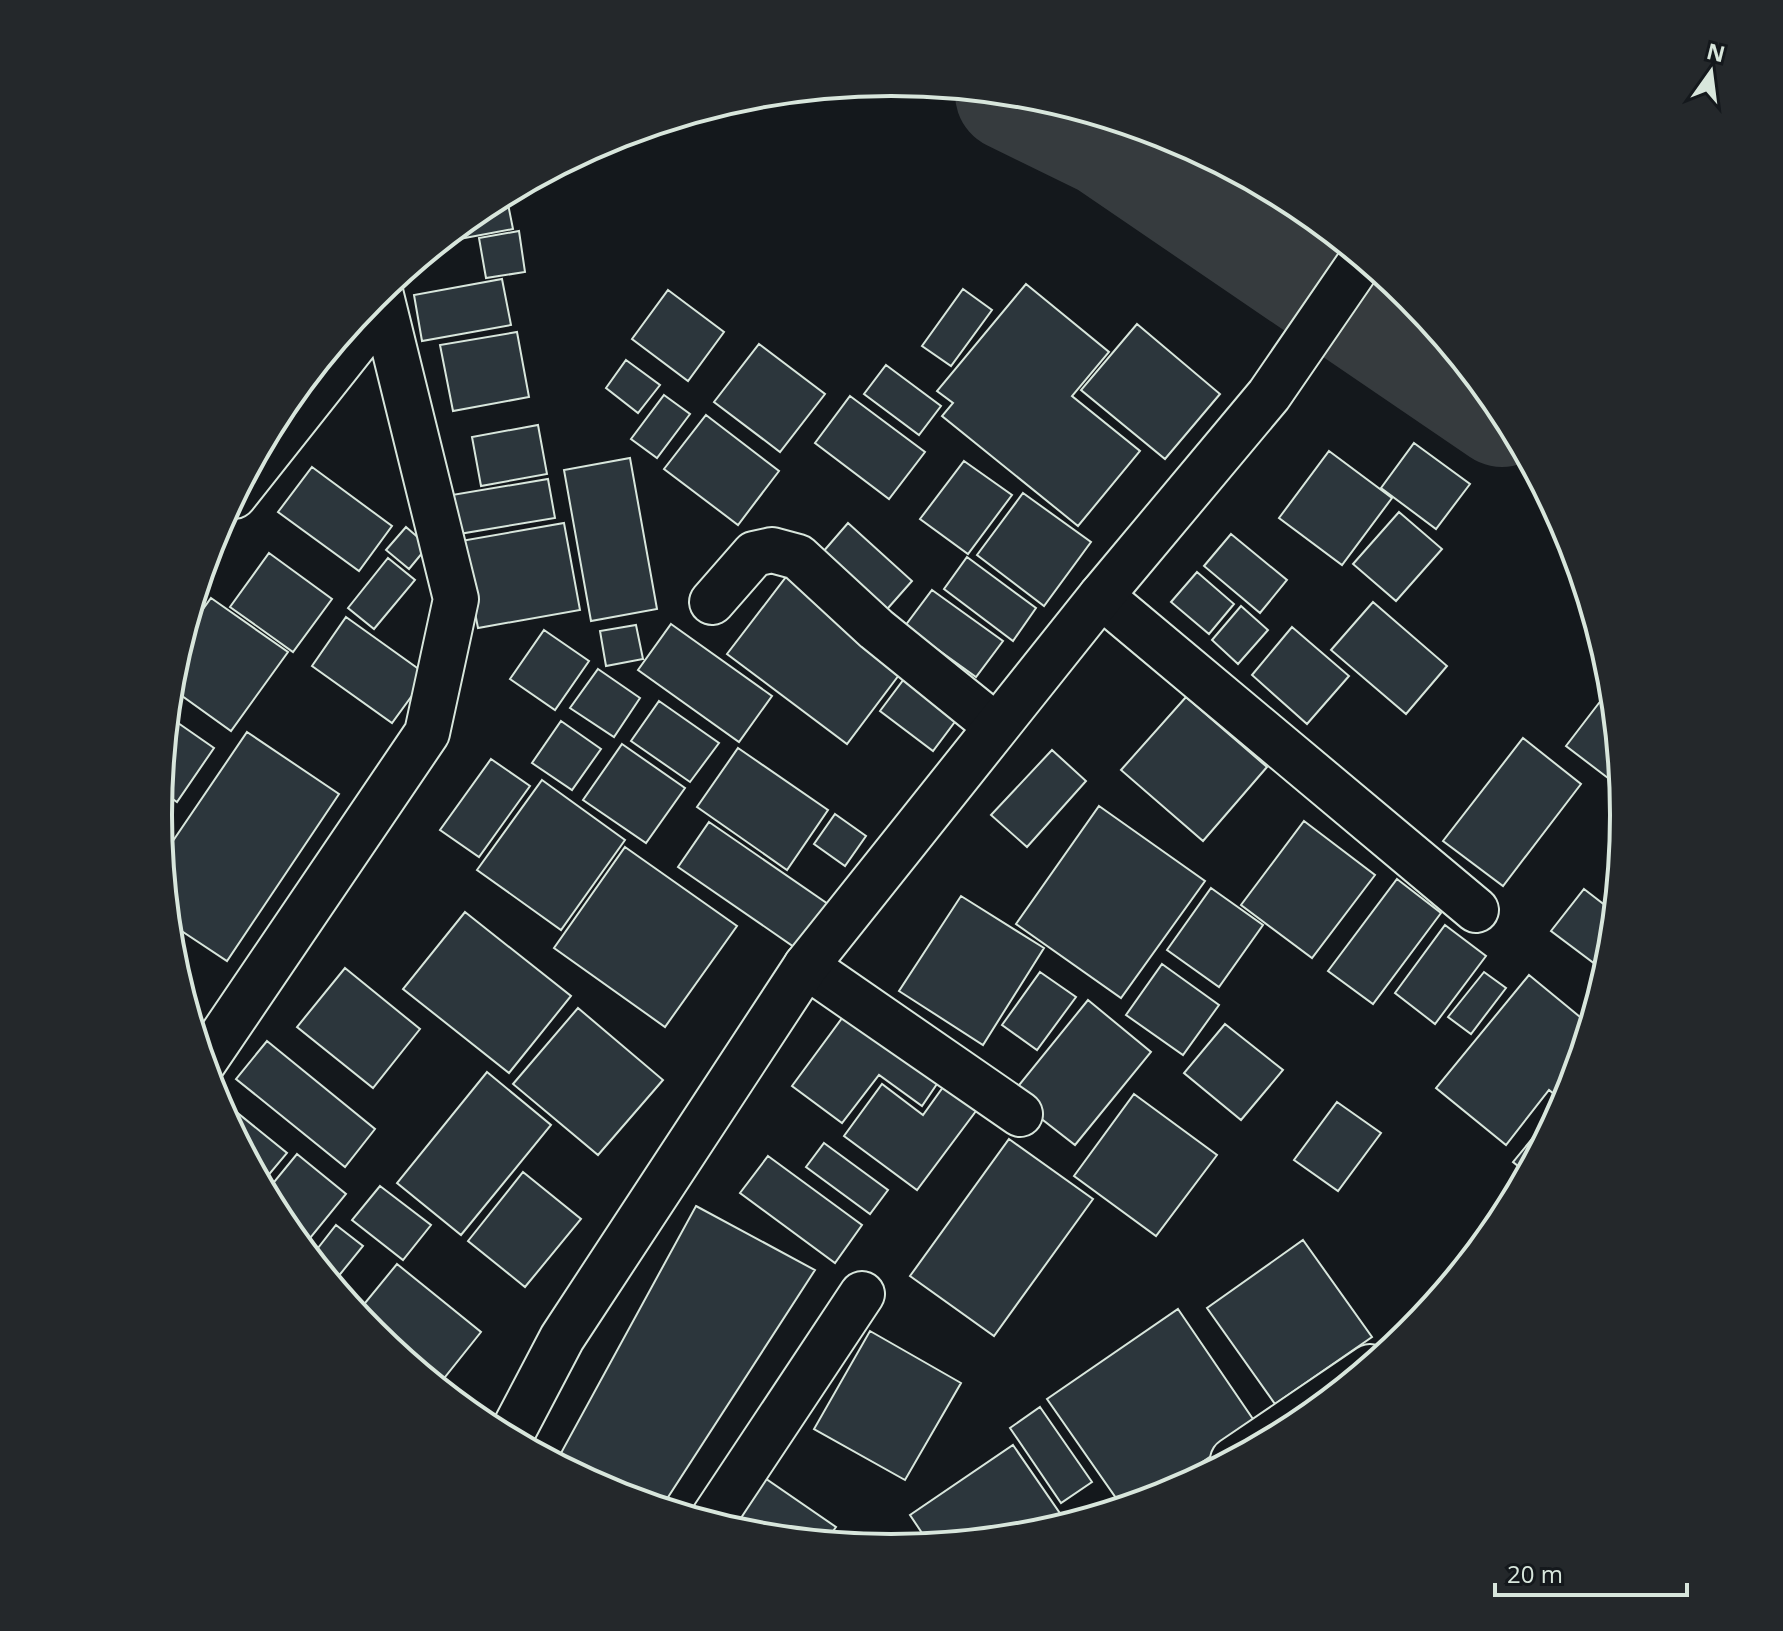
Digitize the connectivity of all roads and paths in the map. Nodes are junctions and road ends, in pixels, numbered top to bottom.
1 (1357, 267) edge
2 (383, 307) edge
3 (344, 350) edge
4 (288, 424) edge
5 (1101, 596) junction
6 (712, 602) dead end
7 (996, 726) junction
8 (1476, 910) dead end
9 (806, 966) junction
10 (212, 1051) edge
11 (1020, 1114) dead end
12 (862, 1294) dead end
13 (515, 1428) edge
14 (717, 1513) edge

1 - 5 street
2 - 10 street
3 - 4 street
5 - 7 street
5 - 8 street
6 - 7 street
7 - 9 street
9 - 11 street
9 - 13 street
12 - 14 street

